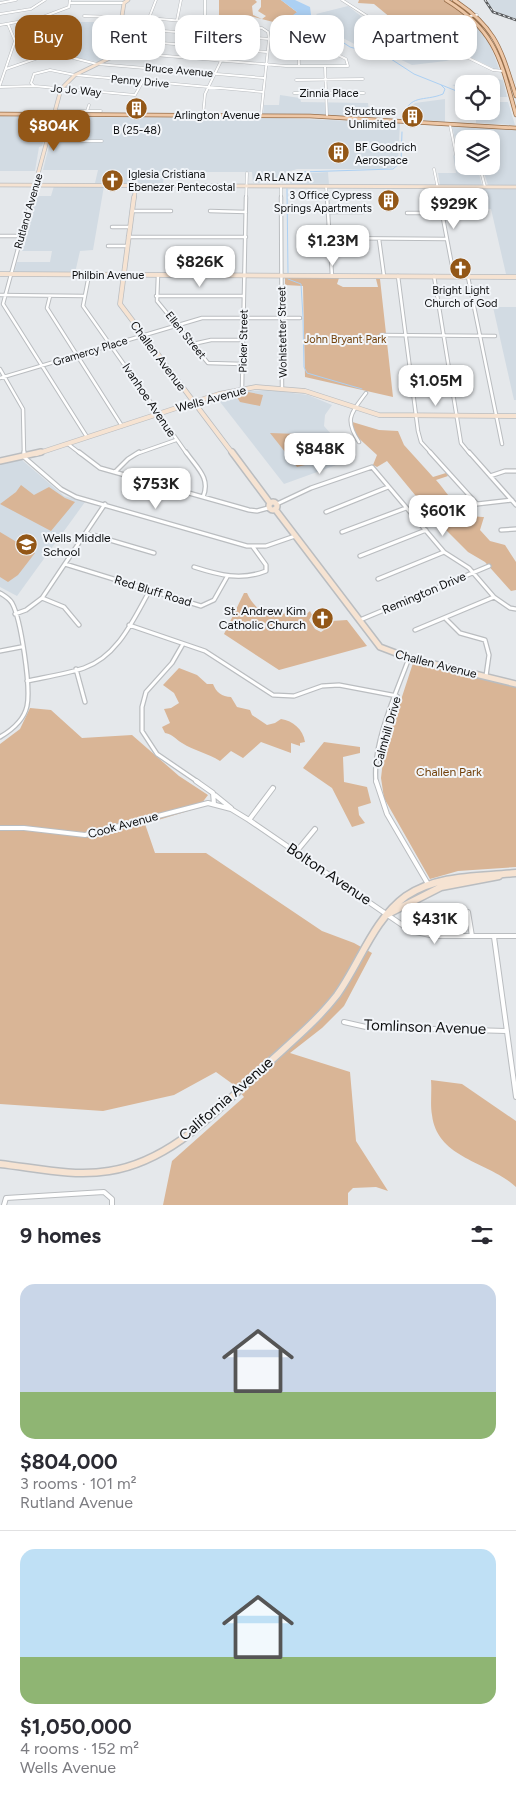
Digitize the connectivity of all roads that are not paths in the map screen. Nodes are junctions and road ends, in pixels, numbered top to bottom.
1 (16, 0) edge
2 (70, 0) edge
3 (128, 0) edge
4 (156, 0) edge
5 (181, 0) edge
6 (205, 0) edge
7 (342, 0) edge
8 (446, 0) edge
9 (454, 0) edge
10 (10, 1) edge
11 (45, 1) edge
12 (0, 3) edge
13 (124, 3) junction
14 (71, 4) junction
15 (0, 14) edge
16 (49, 15) edge
17 (122, 15) edge
18 (150, 15) edge
19 (178, 15) edge
20 (205, 15) edge
21 (363, 15) edge
22 (470, 15) edge
23 (477, 15) joint
24 (84, 16) dead end
25 (92, 16) edge
26 (477, 21) edge
27 (15, 23) edge
28 (8, 24) junction
29 (0, 25) edge
30 (260, 28) edge
31 (165, 31) edge
32 (269, 39) junction
33 (165, 43) edge
34 (267, 52) junction
35 (165, 56) edge
36 (344, 58) edge
37 (32, 60) edge
38 (81, 60) edge
39 (104, 60) edge
40 (299, 60) edge
41 (474, 60) edge
42 (221, 61) junction
43 (97, 64) junction
44 (266, 64) junction
45 (299, 66) junction
46 (325, 66) junction
47 (6, 69) junction
48 (502, 71) junction
49 (215, 73) junction
50 (75, 75) junction
51 (264, 78) junction
52 (363, 78) dead end
53 (296, 80) dead end
54 (325, 80) junction
55 (143, 81) junction
56 (0, 86) edge
57 (34, 86) junction
58 (208, 87) junction
59 (61, 89) junction
60 (263, 92) junction
61 (294, 93) dead end
62 (364, 93) dead end
63 (326, 94) junction
64 (516, 96) edge
65 (89, 105) dead end
66 (87, 111) junction
67 (101, 111) dead end
68 (56, 113) junction
69 (0, 114) edge
70 (203, 115) junction
71 (261, 115) junction
72 (516, 115) edge
73 (327, 116) junction
74 (433, 123) junction
75 (464, 124) junction
76 (450, 125) junction
77 (516, 127) edge
78 (48, 141) junction
79 (102, 141) dead end
80 (455, 150) edge
81 (434, 169) dead end
82 (248, 173) dead end
83 (482, 175) edge
84 (282, 184) junction
85 (0, 185) edge
86 (35, 185) junction
87 (136, 185) junction
88 (247, 186) junction
89 (326, 186) junction
90 (437, 187) junction
91 (485, 187) junction
92 (516, 187) edge
93 (132, 211) junction
94 (171, 211) dead end
95 (210, 211) dead end
96 (246, 212) junction
97 (328, 212) junction
98 (363, 212) dead end
99 (407, 213) dead end
100 (442, 213) junction
101 (112, 227) dead end
102 (130, 227) junction
103 (0, 236) edge
104 (21, 236) junction
105 (128, 237) junction
106 (246, 237) junction
107 (330, 238) junction
108 (379, 238) junction
109 (447, 239) junction
110 (108, 246) dead end
111 (127, 246) junction
112 (0, 274) edge
113 (11, 274) junction
114 (89, 275) junction
115 (122, 275) junction
116 (158, 275) junction
117 (245, 276) junction
118 (281, 276) junction
119 (332, 276) junction
120 (384, 276) junction
121 (398, 276) junction
122 (434, 276) junction
123 (454, 276) junction
124 (468, 276) junction
125 (516, 277) edge
126 (0, 295) edge
127 (6, 295) junction
128 (50, 296) junction
129 (84, 296) junction
130 (156, 296) junction
131 (244, 296) junction
132 (244, 318) junction
133 (282, 318) junction
134 (300, 318) dead end
135 (178, 325) junction
136 (381, 335) dead end
137 (406, 335) junction
138 (443, 335) junction
139 (480, 335) junction
140 (143, 336) junction
141 (495, 336) dead end
142 (243, 340) junction
143 (193, 344) junction
144 (111, 345) junction
145 (77, 355) junction
146 (242, 364) junction
147 (40, 366) junction
148 (0, 369) edge
149 (4, 377) junction
150 (0, 378) edge
151 (282, 388) junction
152 (242, 389) junction
153 (366, 393) dead end
154 (194, 402) junction
155 (354, 409) junction
156 (159, 414) junction
157 (416, 416) junction
158 (456, 416) junction
159 (496, 416) junction
160 (516, 416) edge
161 (122, 426) junction
162 (87, 437) junction
163 (176, 440) junction
164 (359, 442) dead end
165 (68, 444) junction
166 (502, 444) dead end
167 (24, 457) junction
168 (0, 461) edge
169 (516, 471) edge
170 (115, 472) junction
171 (490, 476) junction
172 (388, 487) junction
173 (203, 496) junction
174 (512, 500) junction
175 (105, 504) junction
176 (269, 505) junction
177 (516, 505) edge
178 (276, 507) junction
179 (406, 508) junction
180 (326, 512) dead end
181 (516, 529) edge
182 (426, 530) junction
183 (501, 530) dead end
184 (342, 532) dead end
185 (86, 533) junction
186 (295, 536) junction
187 (252, 547) junction
188 (444, 552) junction
189 (154, 553) dead end
190 (360, 556) dead end
191 (65, 564) junction
192 (489, 566) dead end
193 (194, 568) dead end
194 (473, 573) junction
195 (227, 577) junction
196 (378, 579) dead end
197 (150, 590) junction
198 (0, 593) edge
199 (494, 597) junction
200 (42, 598) junction
201 (516, 608) edge
202 (15, 614) junction
203 (446, 619) junction
204 (359, 621) junction
205 (79, 625) dead end
206 (128, 625) junction
207 (416, 630) dead end
208 (183, 644) junction
209 (21, 647) junction
210 (0, 651) edge
211 (409, 658) junction
212 (76, 670) junction
213 (486, 676) junction
214 (27, 681) junction
215 (516, 684) edge
216 (397, 696) junction
217 (85, 702) dead end
218 (0, 737) edge
219 (272, 788) dead end
220 (215, 795) junction
221 (214, 804) junction
222 (233, 810) junction
223 (249, 820) junction
224 (0, 828) edge
225 (314, 829) dead end
226 (296, 852) junction
227 (516, 873) edge
228 (506, 874) junction
229 (428, 884) junction
230 (468, 912) dead end
231 (388, 914) junction
232 (472, 936) junction
233 (494, 936) junction
234 (516, 936) edge
235 (344, 1022) dead end
236 (506, 1031) junction
237 (515, 1086) edge
238 (516, 1097) edge
239 (0, 1164) edge
240 (112, 1202) edge
241 (4, 1205) edge

1 - 10 street
2 - 14 street
3 - 13 street
4 - 18 street
5 - 19 street
6 - 20 street
7 - 21 street
8 - 22 main road
9 - 23 main road
10 - 12 street
11 - 15 street
13 - 14 street
13 - 17 street
14 - 16 street
23 - 64 main road
24 - 25 street
26 - 48 main road
27 - 28 street
28 - 29 street
28 - 47 street
30 - 32 street
31 - 32 street
32 - 34 street
33 - 34 street
34 - 44 street
35 - 42 street
36 - 46 street
37 - 47 street, Bruce Avenue
38 - 43 street, Bruce Avenue
39 - 43 street
40 - 45 street
41 - 48 street
42 - 44 street
42 - 49 street
43 - 49 street, Bruce Avenue
43 - 50 street
44 - 45 street
44 - 51 street
45 - 46 street
46 - 54 street
47 - 56 street
48 - 72 main road
49 - 51 street, Bruce Avenue
49 - 58 street
50 - 55 street, Penny Drive
50 - 57 street, Penny Drive
50 - 59 street
51 - 60 street
52 - 54 street
53 - 54 street
54 - 63 street
55 - 58 street, Penny Drive
55 - 59 street, Jo Jo Way
56 - 57 street, Jo Jo Way
57 - 59 street, Jo Jo Way
58 - 60 street, Penny Drive
58 - 70 street
59 - 68 street, Rutland Avenue
60 - 71 street
61 - 63 street, Zinnia Place
62 - 63 street, Zinnia Place
63 - 73 street
65 - 66 street
66 - 67 street
66 - 68 street
68 - 69 main road, Arlington Avenue
68 - 70 main road, Arlington Avenue
68 - 78 street, Rutland Avenue
70 - 71 main road, Arlington Avenue
71 - 73 main road, Arlington Avenue
73 - 74 main road, Arlington Avenue
74 - 75 main road, Arlington Avenue
74 - 76 main road, Arlington Avenue
75 - 76 main road
75 - 77 main road, Arlington Avenue
76 - 77 main road, Arlington Avenue
76 - 80 street
78 - 79 street
78 - 86 street, Rutland Avenue
81 - 90 street
82 - 88 street, Picker Street
83 - 91 street
84 - 88 street
84 - 89 street
84 - 118 street, Wohlstetter Street
85 - 86 street
86 - 87 street
86 - 104 street, Rutland Avenue
87 - 88 street
87 - 93 street, Challen Avenue
88 - 96 street, Picker Street
89 - 90 street
89 - 97 street
90 - 91 street
90 - 100 street
91 - 92 street
93 - 94 street
93 - 102 street, Challen Avenue
95 - 96 street
96 - 106 street, Picker Street
97 - 98 street
97 - 107 street
99 - 100 street
100 - 109 street
101 - 102 street
102 - 105 street, Challen Avenue
103 - 104 street
104 - 113 street, Rutland Avenue
105 - 106 street
105 - 111 street, Challen Avenue
106 - 117 street, Picker Street
107 - 108 street
107 - 119 street
108 - 109 street
108 - 120 street
109 - 123 street
110 - 111 street
111 - 115 street, Challen Avenue
112 - 113 street, Philbin Avenue
113 - 114 street, Philbin Avenue
113 - 127 street, Rutland Avenue
114 - 115 street, Philbin Avenue
114 - 129 street
115 - 116 street, Philbin Avenue
115 - 140 street, Challen Avenue
116 - 117 street, Philbin Avenue
116 - 130 street
117 - 118 street, Philbin Avenue
117 - 131 street, Picker Street
118 - 119 street, Philbin Avenue
118 - 133 street, Wohlstetter Street
119 - 120 street, Philbin Avenue
120 - 121 street, Philbin Avenue
121 - 122 street, Philbin Avenue
121 - 137 street
122 - 123 street, Philbin Avenue
122 - 138 street
123 - 124 street, Philbin Avenue
124 - 125 street, Philbin Avenue
124 - 139 street
126 - 127 street
127 - 128 street
127 - 147 street, Rutland Avenue
128 - 129 street
128 - 145 street
129 - 144 street, Ivanhoe Avenue
130 - 131 street
130 - 135 street, Ellen Street
131 - 132 street, Picker Street
132 - 133 street, Gramercy Place
132 - 135 street, Gramercy Place
132 - 142 street, Picker Street
133 - 134 street, Gramercy Place
133 - 151 street, Wohlstetter Street
135 - 140 street, Gramercy Place
135 - 143 street, Ellen Street
136 - 137 street
137 - 138 street
137 - 157 street
138 - 139 street
138 - 158 street
139 - 141 street
139 - 159 street
140 - 144 street, Gramercy Place
140 - 154 street, Challen Avenue
142 - 143 street
142 - 146 street, Picker Street
143 - 146 street, Ellen Street
144 - 145 street, Gramercy Place
144 - 156 street, Ivanhoe Avenue
145 - 147 street, Gramercy Place
145 - 161 street
146 - 152 street, Picker Street
147 - 149 street, Gramercy Place
147 - 162 street, Rutland Avenue
148 - 149 street
149 - 150 street, Gramercy Place
149 - 167 street
151 - 152 street, Wells Avenue
151 - 155 street, Wells Avenue
152 - 154 street, Wells Avenue
153 - 155 street
154 - 156 street, Wells Avenue
154 - 176 street, Challen Avenue
155 - 157 street, Wells Avenue
155 - 164 street
156 - 161 street, Wells Avenue
156 - 163 street, Ivanhoe Avenue
157 - 158 street, Wells Avenue
157 - 174 street
158 - 159 street, Wells Avenue
158 - 171 street
159 - 160 street, Wells Avenue
159 - 166 street
161 - 162 street, Wells Avenue
162 - 165 street, Wells Avenue
163 - 170 street
163 - 173 street, Ivanhoe Avenue
165 - 167 street, Wells Avenue
165 - 170 street
167 - 168 street, Wells Avenue
167 - 175 street
169 - 171 street
170 - 173 street
171 - 174 street
172 - 178 street
172 - 179 street
172 - 180 street
173 - 176 street
174 - 177 street
175 - 185 street
175 - 187 street
176 - 178 street
178 - 186 street, Challen Avenue
179 - 182 street
179 - 184 street
181 - 183 street
182 - 188 street
182 - 190 street
185 - 189 street
185 - 191 street
186 - 187 street
186 - 204 street, Challen Avenue
187 - 195 street
188 - 194 street
188 - 196 street
191 - 197 street, Red Bluff Road
191 - 200 street
192 - 194 street, Remington Drive
193 - 195 street
194 - 199 street
194 - 204 street, Remington Drive
195 - 197 street, Red Bluff Road
197 - 206 street
198 - 202 street
199 - 201 street
199 - 203 street
200 - 202 street
200 - 205 street
202 - 209 street
203 - 207 street
203 - 213 street
204 - 211 street, Challen Avenue
206 - 208 street
206 - 212 street
208 - 216 street
208 - 220 street, Bolton Avenue
209 - 210 street
209 - 214 street
211 - 213 street, Challen Avenue
211 - 216 street, Calmhill Drive
212 - 214 street
212 - 217 street
213 - 215 street, Challen Avenue
214 - 218 street
216 - 229 street, Calmhill Drive
219 - 223 street
220 - 221 street
220 - 222 street, Bolton Avenue
221 - 222 street, Bolton Avenue
221 - 224 street, Cook Avenue
222 - 223 street, Bolton Avenue
223 - 226 street, Bolton Avenue
225 - 226 street
226 - 231 street, Bolton Avenue
227 - 228 street, California Avenue
228 - 229 street, California Avenue
228 - 231 street, California Avenue
229 - 231 street, California Avenue
230 - 232 street
231 - 232 street, Bolton Avenue
231 - 239 street, California Avenue
232 - 233 street, Bolton Avenue
233 - 234 street, Bolton Avenue
233 - 236 street
235 - 236 street, Tomlinson Avenue
236 - 237 street
237 - 238 street
240 - 241 street

